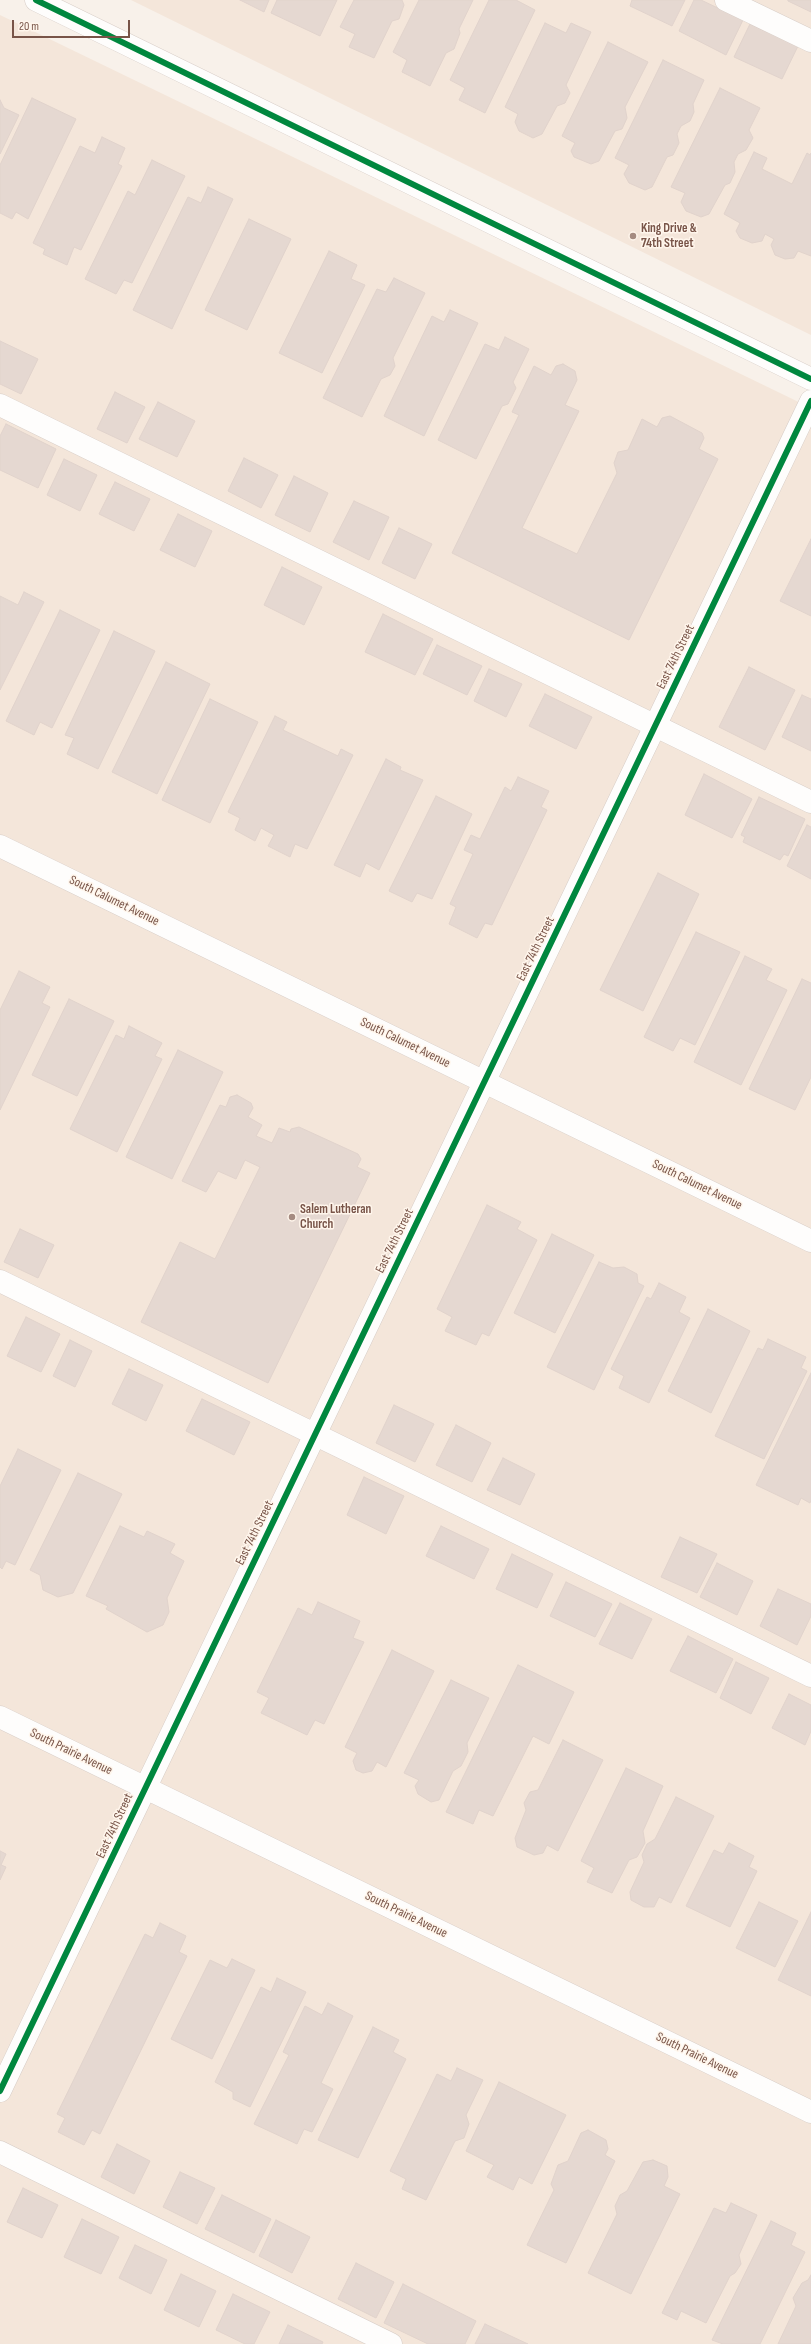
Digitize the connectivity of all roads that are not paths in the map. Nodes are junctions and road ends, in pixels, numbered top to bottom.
1 (36, 0) edge
2 (726, 0) edge
3 (811, 41) edge
4 (811, 379) edge
5 (811, 401) edge
6 (0, 405) edge
7 (655, 726) junction
8 (811, 802) edge
9 (0, 846) edge
10 (484, 1082) junction
11 (811, 1241) edge
12 (0, 1281) edge
13 (315, 1435) junction
14 (811, 1676) edge
15 (0, 1717) edge
16 (145, 1788) junction
17 (0, 2091) edge
18 (811, 2112) edge
19 (0, 2152) edge
20 (391, 2344) edge

1 - 4 street
2 - 3 street
5 - 7 street, East 74th Street
6 - 7 street
7 - 8 street
7 - 10 street, East 74th Street
9 - 10 street, South Calumet Avenue
10 - 11 street, South Calumet Avenue
10 - 13 street, East 74th Street
12 - 13 street
13 - 14 street
13 - 16 street, East 74th Street
15 - 16 street, South Prairie Avenue
16 - 17 street, East 74th Street
16 - 18 street, South Prairie Avenue
19 - 20 street

